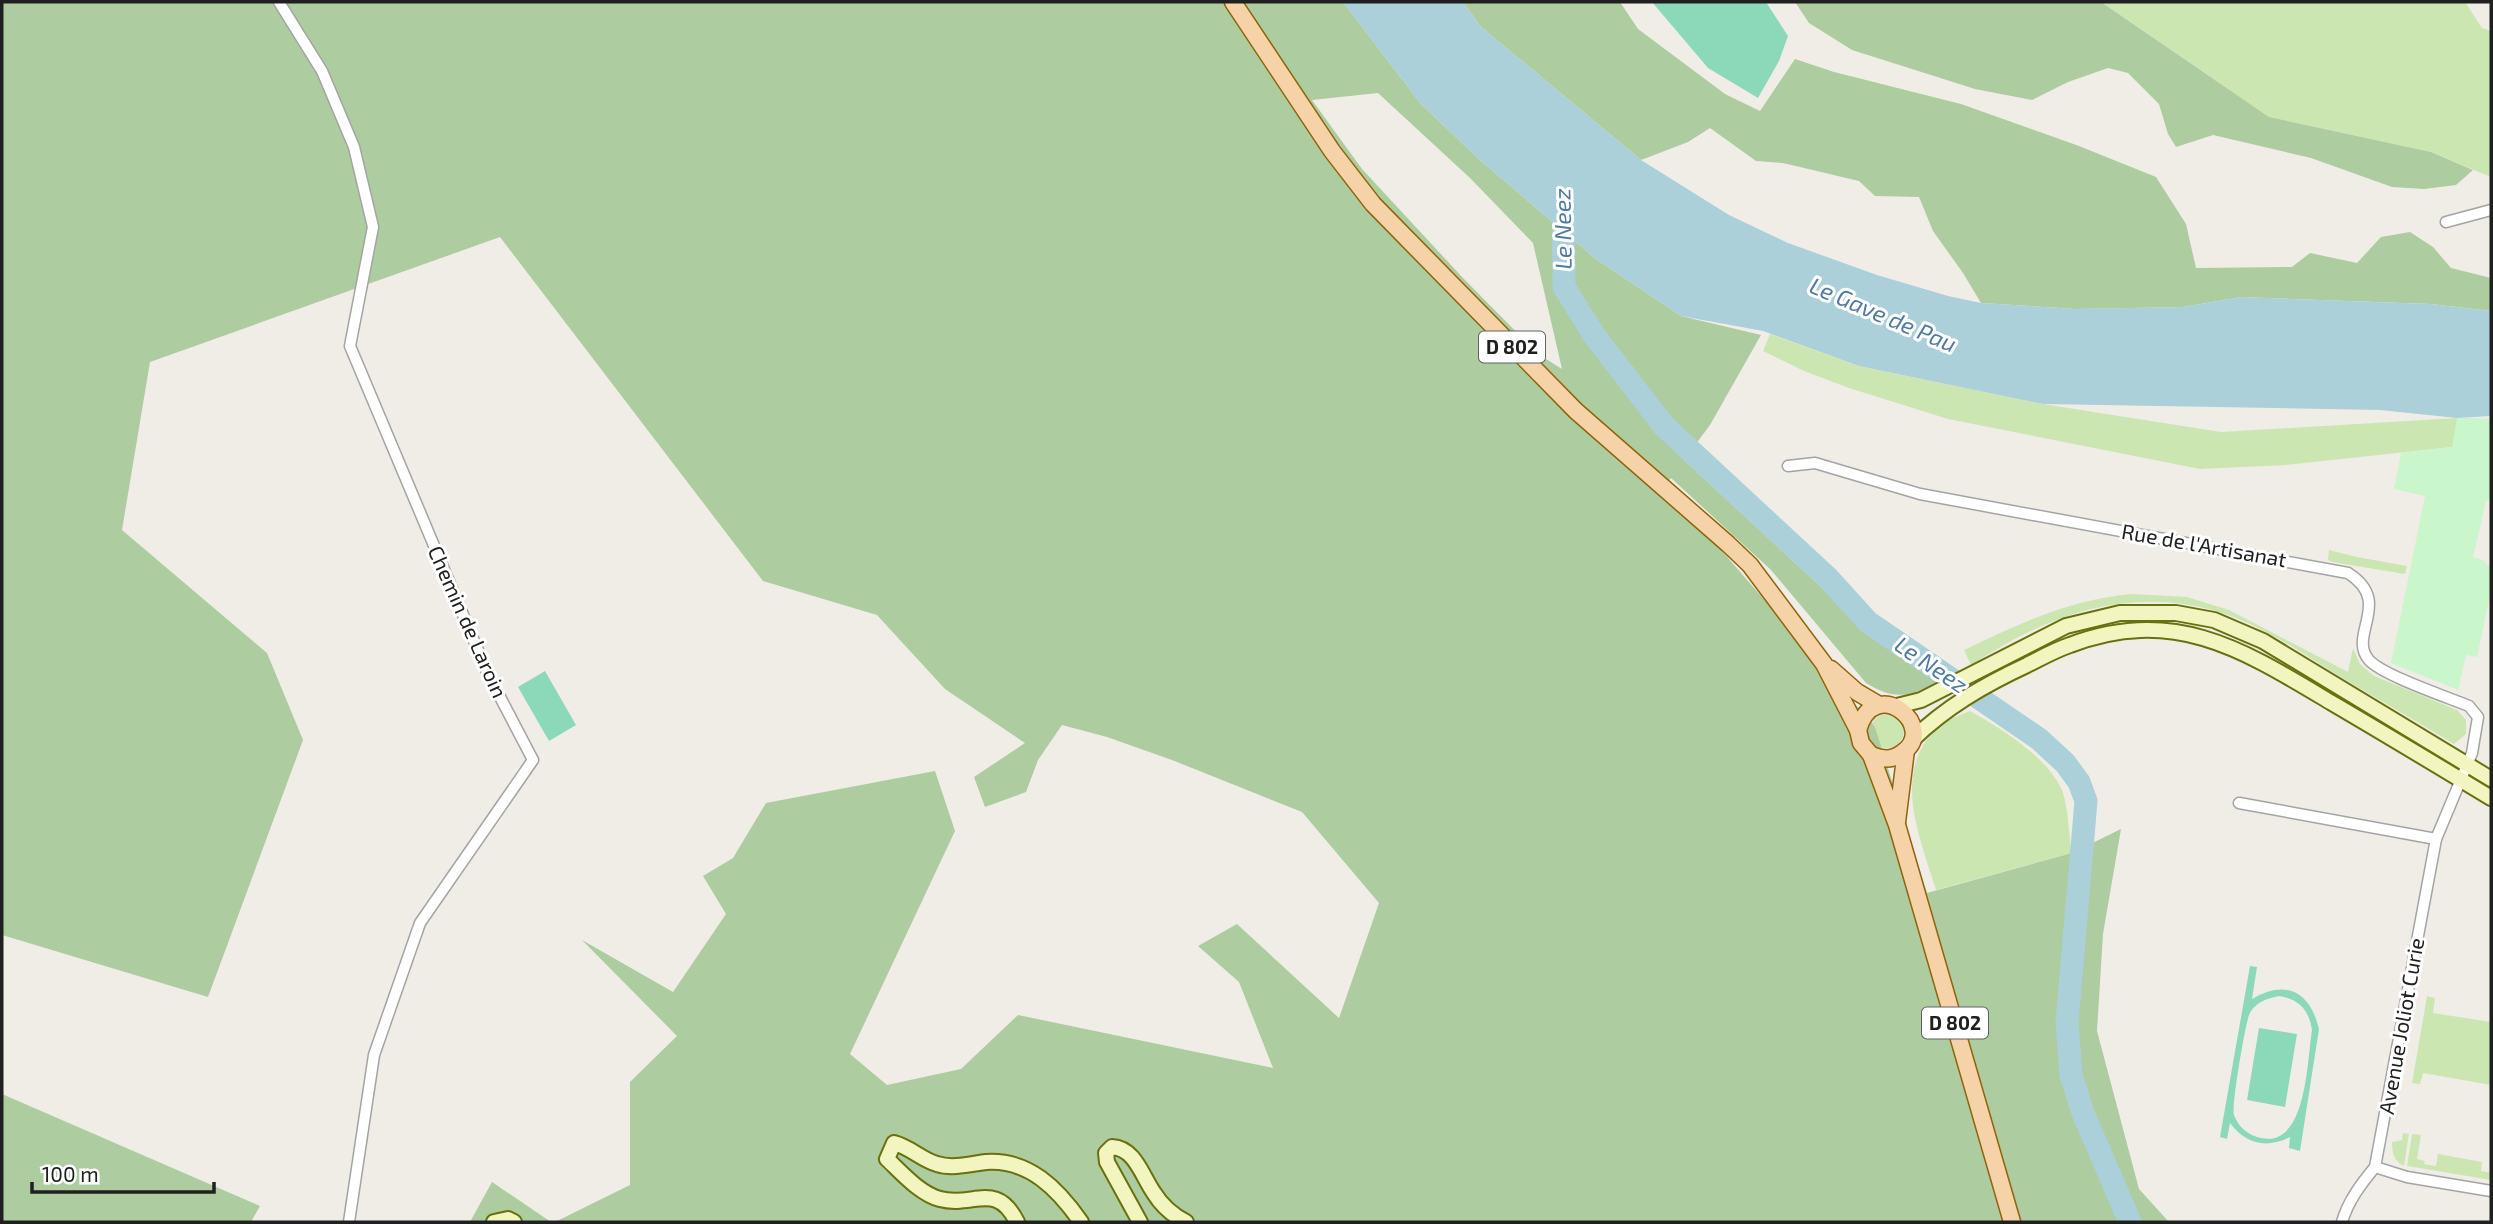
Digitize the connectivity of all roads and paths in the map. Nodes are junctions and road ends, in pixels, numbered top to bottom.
1 (1233, 2) edge
2 (281, 5) edge
3 (2491, 210) edge
4 (2446, 222) dead end
5 (1788, 466) dead end
6 (1824, 664) junction
7 (1879, 705) junction
8 (1897, 706) junction
9 (1858, 730) junction
10 (1909, 745) junction
11 (1871, 755) junction
12 (2465, 772) junction
13 (2491, 779) edge
14 (2491, 798) edge
15 (2239, 803) dead end
16 (1897, 825) junction
17 (2436, 839) junction
18 (2375, 1167) junction
19 (2491, 1191) edge
20 (349, 1222) edge
21 (494, 1222) edge
22 (514, 1222) edge
23 (1017, 1222) edge
24 (1081, 1222) edge
25 (1140, 1222) edge
26 (1186, 1222) edge
27 (2012, 1222) edge
28 (2342, 1222) edge

1 - 6 main road, D 802
2 - 20 street, Chemin de Laroin
3 - 4 street
5 - 12 street, Rue de l'Artisanat
6 - 7 main road, D 802
6 - 9 main road, D 802
7 - 8 main road
7 - 9 main road
8 - 10 main road
8 - 12 main road
9 - 11 main road
10 - 11 main road
10 - 12 main road
10 - 16 main road, D 802
11 - 16 main road, D 802
12 - 13 main road
12 - 14 main road
12 - 17 street, Avenue Joliot Curie
15 - 17 street
16 - 27 main road, D 802
17 - 18 street, Avenue Joliot Curie
18 - 19 street
18 - 28 street
21 - 22 main road
23 - 24 main road
25 - 26 main road

